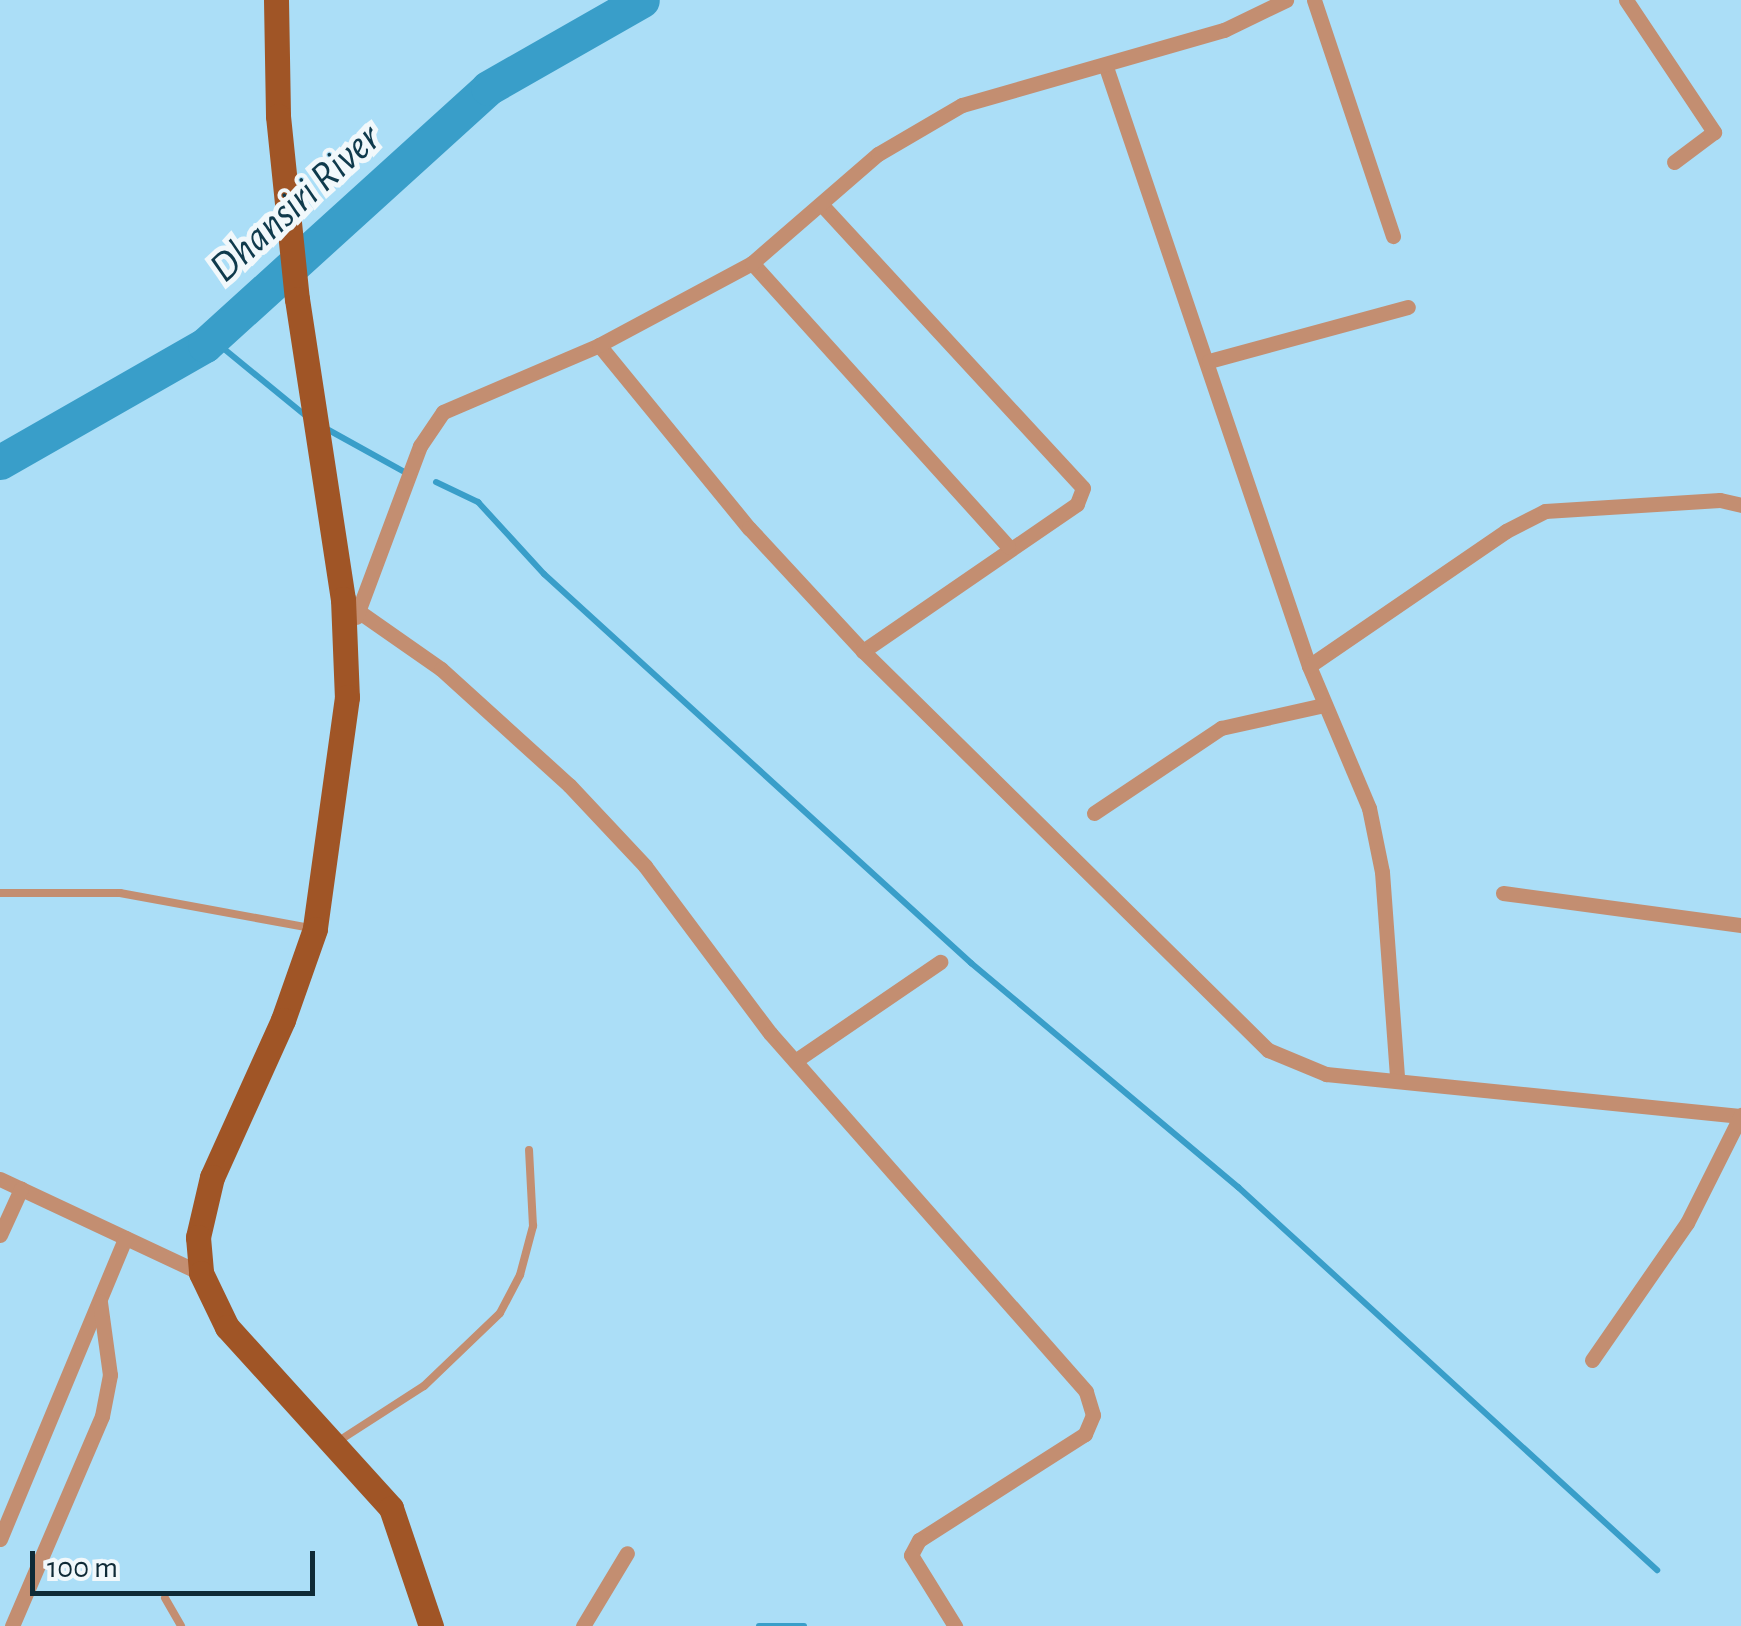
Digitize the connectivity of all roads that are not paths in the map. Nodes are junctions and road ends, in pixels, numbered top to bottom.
1 (276, 0) edge
2 (1286, 0) edge
3 (1314, 0) edge
4 (1626, 0) edge
5 (1106, 67) junction
6 (1674, 162) dead end
7 (821, 204) junction
8 (1393, 236) dead end
9 (752, 263) junction
10 (1408, 307) dead end
11 (599, 345) junction
12 (1209, 361) junction
13 (1741, 505) edge
14 (1008, 546) junction
15 (358, 611) junction
16 (346, 639) junction
17 (863, 651) junction
18 (1309, 666) junction
19 (1324, 705) junction
20 (1094, 813) dead end
21 (0, 893) edge
22 (1503, 894) dead end
23 (1741, 925) edge
24 (315, 929) junction
25 (940, 962) dead end
26 (794, 1060) junction
27 (1397, 1076) junction
28 (1741, 1115) edge
29 (530, 1150) dead end
30 (0, 1179) edge
31 (21, 1189) junction
32 (0, 1235) edge
33 (125, 1238) junction
34 (201, 1274) junction
35 (100, 1302) junction
36 (1592, 1360) dead end
37 (337, 1442) junction
38 (0, 1538) edge
39 (627, 1553) dead end
40 (165, 1598) dead end
41 (12, 1626) edge
42 (181, 1626) edge
43 (431, 1626) edge
44 (583, 1626) edge
45 (955, 1626) edge

1 - 16 main road
2 - 5 street
3 - 8 street
4 - 6 street
5 - 7 street
5 - 12 street
7 - 9 street
7 - 14 street
9 - 11 street
9 - 14 street
10 - 12 street
11 - 15 street
11 - 17 street
12 - 18 street
13 - 18 street
14 - 17 street
15 - 16 street
15 - 26 street
16 - 24 main road
17 - 27 street
18 - 19 street
19 - 20 street
19 - 27 street
21 - 24 lane
22 - 23 street
24 - 34 main road
25 - 26 street
26 - 45 street
27 - 28 street
28 - 36 street
29 - 37 lane
30 - 31 street
31 - 32 street
31 - 33 street
33 - 34 street
33 - 35 street
34 - 37 main road
35 - 38 street
35 - 41 street
37 - 43 main road
39 - 44 street
40 - 42 lane

